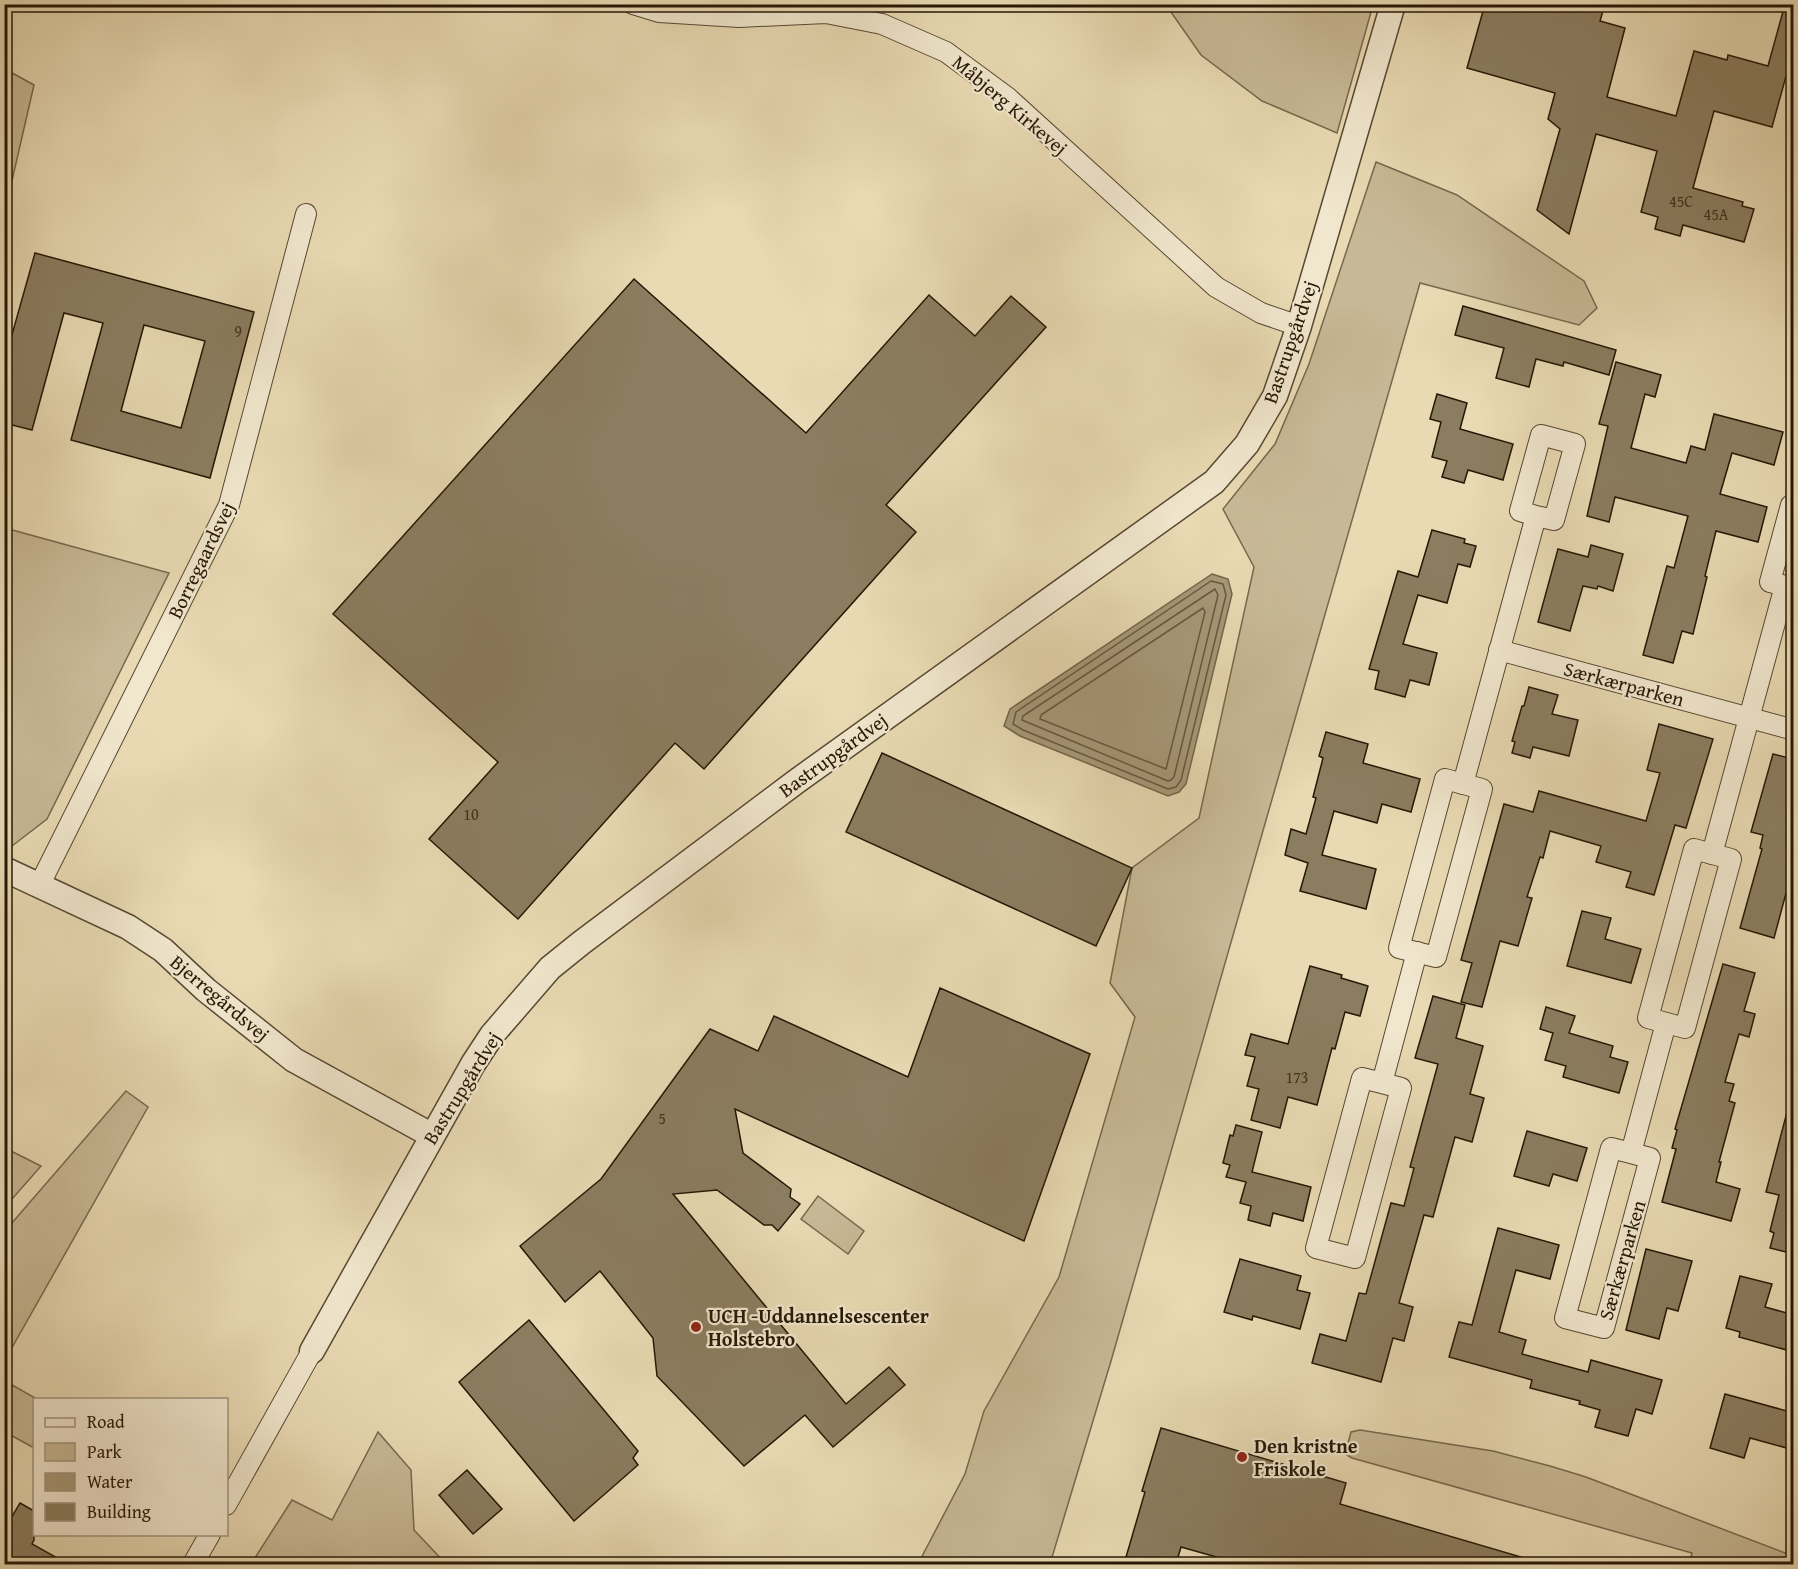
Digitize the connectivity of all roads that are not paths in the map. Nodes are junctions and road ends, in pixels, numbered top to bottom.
1 (633, 4) edge
2 (1393, 4) edge
3 (306, 214) dead end
4 (1299, 326) junction
5 (1794, 506) edge
6 (1536, 516) dead end
7 (1789, 587) edge
8 (1499, 650) junction
9 (1749, 718) junction
10 (1794, 730) edge
11 (1462, 783) junction
12 (1712, 854) junction
13 (4, 869) edge
14 (40, 885) junction
15 (1417, 952) junction
16 (1666, 1023) junction
17 (1382, 1083) junction
18 (431, 1135) junction
19 (1631, 1153) junction
20 (312, 1351) joint
21 (228, 1501) edge
22 (209, 1536) edge
23 (193, 1564) edge

1 - 4 street, Måbjerg Kirkevej
2 - 4 street, Bastrupgårdvej
3 - 14 street, Borregaardsvej
4 - 18 street, Bastrupgårdvej
5 - 7 street
6 - 8 street
7 - 9 street
8 - 9 street, Særkærparken
8 - 11 street
9 - 10 street, Særkærparken
9 - 12 street
11 - 15 street
11 - 15 street
12 - 16 street
12 - 16 street
13 - 14 street, Bjerregårdsvej
14 - 18 street, Bjerregårdsvej
15 - 17 street
16 - 19 street
17 - 17 street
18 - 20 street, Bastrupgårdvej
19 - 19 street, Særkærparken
20 - 21 street, Bastrupgårdvej
22 - 23 street

